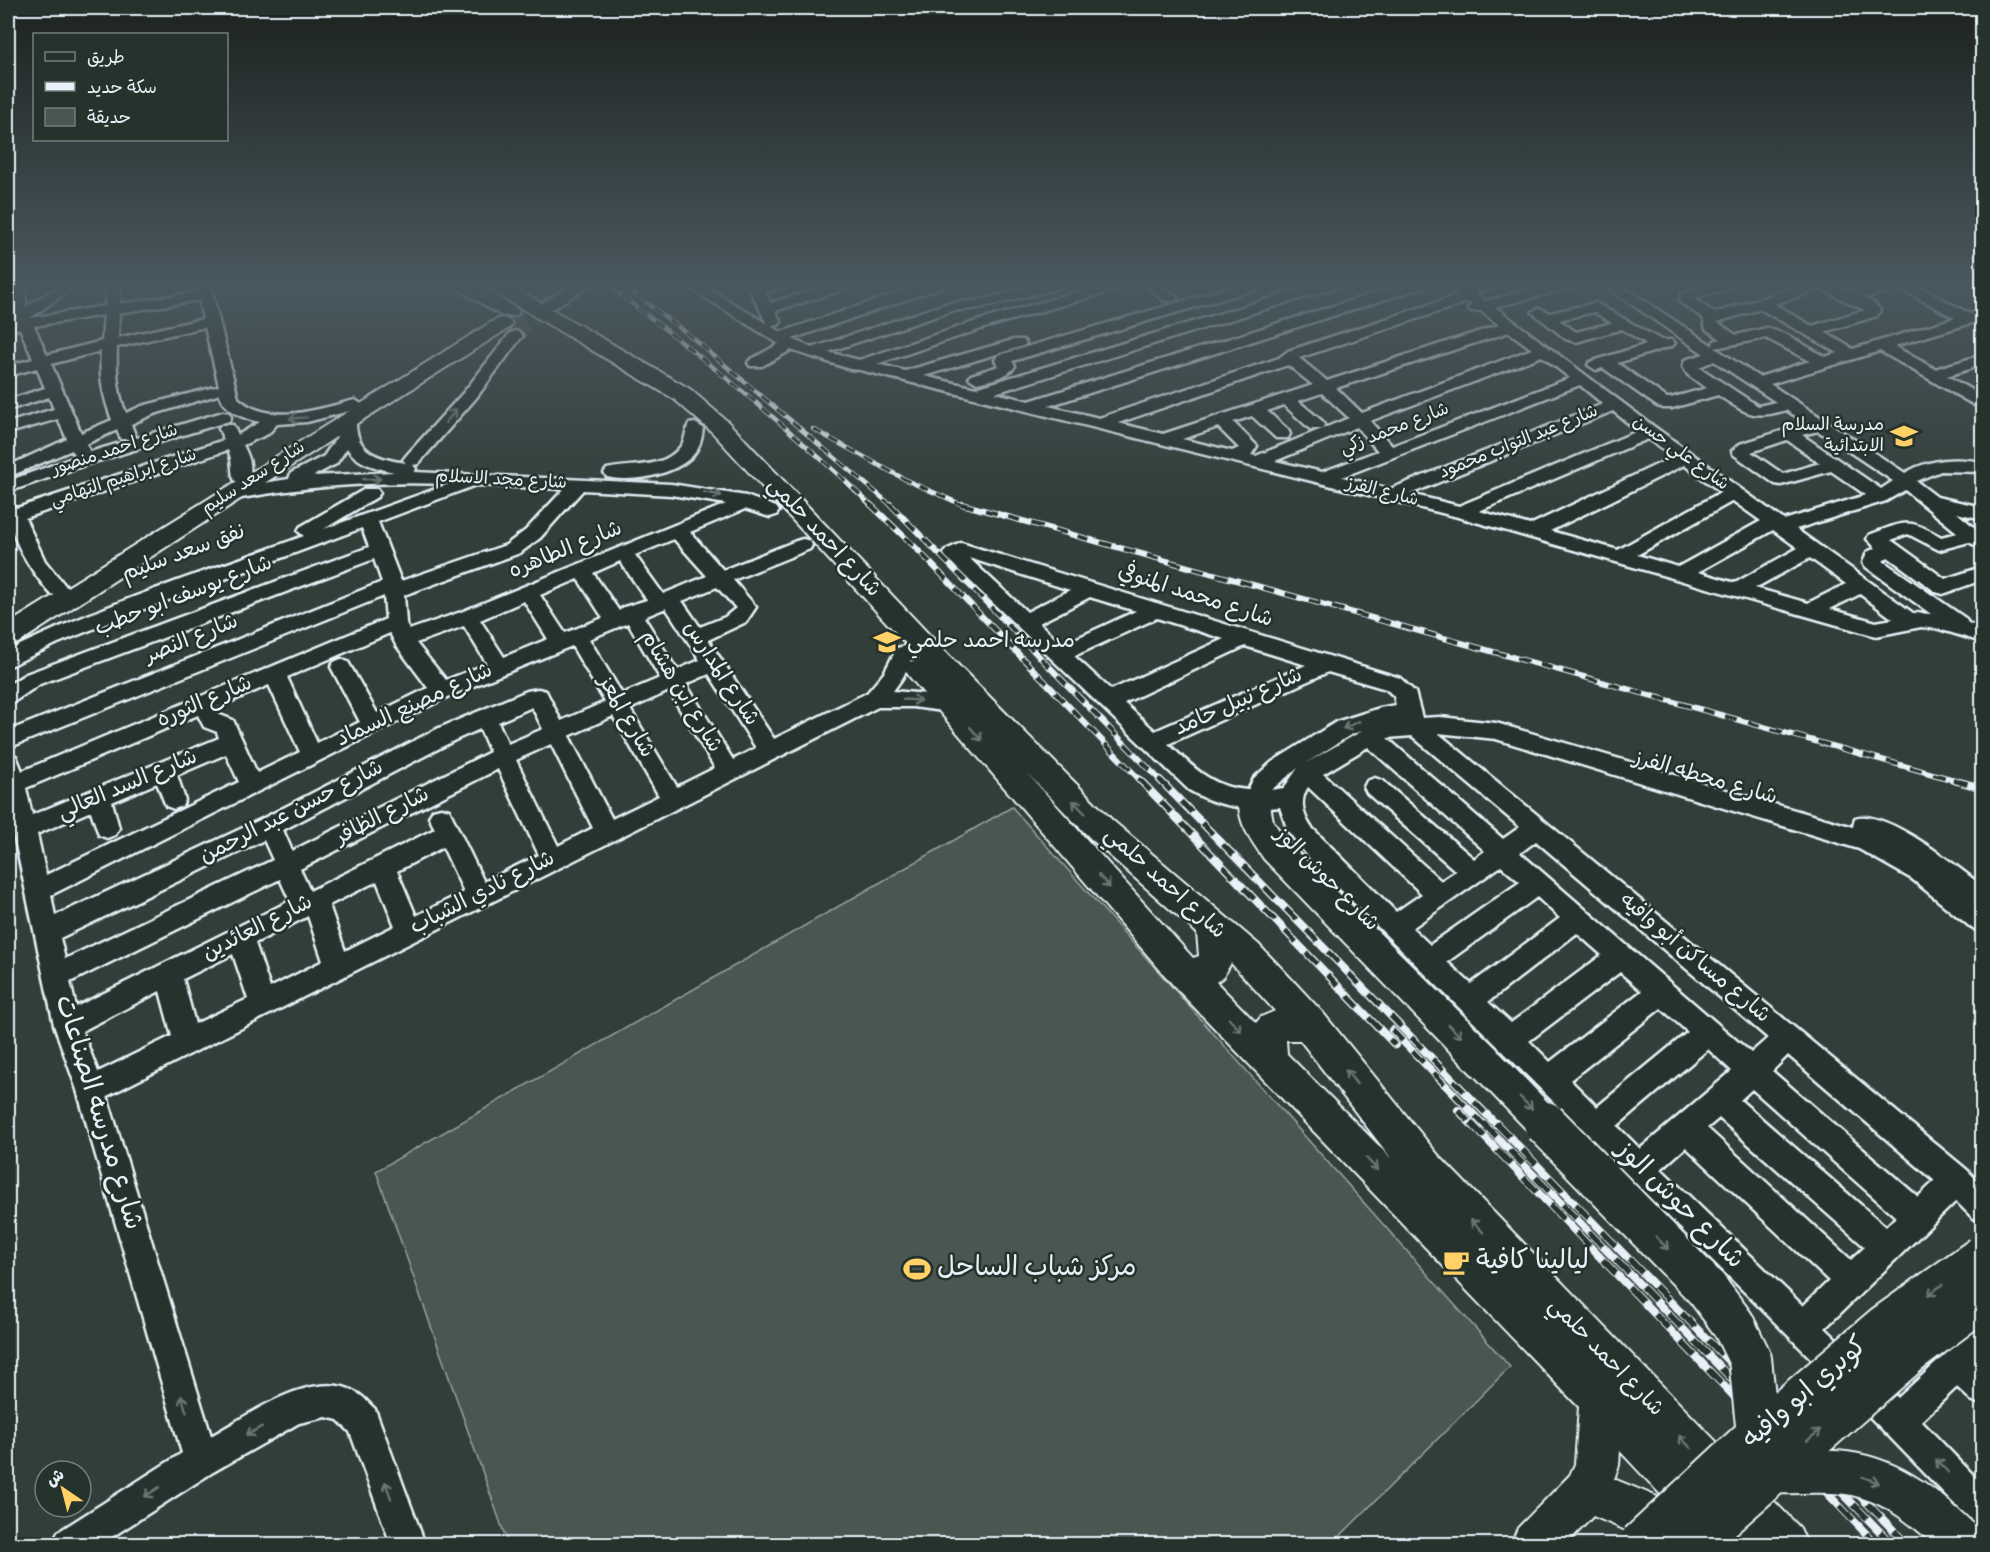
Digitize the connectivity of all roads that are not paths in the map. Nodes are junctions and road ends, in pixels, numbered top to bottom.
1 (38, 356) edge
2 (59, 356) edge
3 (109, 356) edge
4 (215, 356) edge
5 (220, 356) edge
6 (454, 356) edge
7 (488, 356) edge
8 (586, 356) edge
9 (618, 356) edge
10 (765, 356) edge
11 (820, 356) edge
12 (885, 356) edge
13 (975, 356) edge
14 (1010, 356) edge
15 (1096, 356) edge
16 (1188, 356) edge
17 (1294, 356) edge
18 (1417, 356) edge
19 (1527, 356) edge
20 (1552, 356) edge
21 (1623, 356) edge
22 (1703, 356) edge
23 (1720, 356) edge
24 (1813, 356) edge
25 (1843, 356) edge
26 (1901, 356) edge
27 (1177, 360) junction
28 (1983, 360) edge
29 (41, 361) junction
30 (1293, 361) junction
31 (1605, 362) junction
32 (1823, 362) junction
33 (756, 363) dead end
34 (856, 366) junction
35 (8, 370) edge
36 (1139, 372) junction
37 (1193, 375) dead end
38 (1577, 375) junction
39 (1933, 375) junction
40 (903, 377) junction
41 (1758, 382) junction
42 (1104, 383) junction
43 (1326, 386) junction
44 (1155, 387) dead end
45 (949, 388) junction
46 (1720, 389) junction
47 (54, 390) junction
48 (217, 390) junction
49 (974, 394) junction
50 (1120, 399) dead end
51 (1287, 399) junction
52 (1790, 403) junction
53 (1983, 403) edge
54 (8, 405) edge
55 (1614, 405) junction
56 (1028, 407) junction
57 (1255, 409) junction
58 (63, 412) junction
59 (223, 417) junction
60 (273, 418) junction
61 (1361, 419) junction
62 (350, 420) junction
63 (1221, 420) junction
64 (121, 422) junction
65 (1101, 423) junction
66 (1821, 424) junction
67 (1316, 425) dead end
68 (12, 427) dead end
69 (695, 428) junction
70 (1650, 432) junction
71 (1282, 434) dead end
72 (1789, 434) junction
73 (1164, 439) junction
74 (75, 441) junction
75 (233, 443) junction
76 (130, 444) junction
77 (1983, 449) edge
78 (1389, 453) junction
79 (363, 456) junction
80 (1234, 456) junction
81 (1685, 458) junction
82 (85, 459) junction
83 (412, 460) dead end
84 (1258, 462) junction
85 (1833, 465) junction
86 (1947, 465) junction
87 (1983, 467) edge
88 (8, 472) edge
89 (641, 472) junction
90 (143, 474) junction
91 (1324, 478) junction
92 (480, 479) junction
93 (337, 480) junction
94 (1905, 481) junction
95 (54, 483) dead end
96 (579, 484) junction
97 (276, 485) junction
98 (236, 486) junction
99 (8, 487) edge
100 (96, 489) junction
101 (674, 489) junction
102 (371, 493) dead end
103 (1734, 493) junction
104 (1390, 495) junction
105 (1880, 497) junction
106 (61, 501) junction
107 (1934, 502) junction
108 (1855, 505) junction
109 (758, 506) junction
110 (1461, 512) junction
111 (11, 513) edge
112 (1983, 513) edge
113 (368, 520) junction
114 (1778, 525) junction
115 (678, 531) junction
116 (1532, 532) junction
117 (1979, 539) edge
118 (1889, 541) junction
119 (803, 545) junction
120 (1811, 549) junction
121 (380, 550) junction
122 (624, 553) junction
123 (1621, 556) junction
124 (582, 571) junction
125 (1983, 573) edge
126 (1679, 574) junction
127 (720, 577) junction
128 (1861, 585) junction
129 (394, 588) junction
130 (1091, 588) junction
131 (58, 589) junction
132 (1737, 590) junction
133 (528, 592) junction
134 (664, 600) junction
135 (1159, 609) junction
136 (1809, 611) junction
137 (623, 616) junction
138 (468, 617) junction
139 (8, 620) edge
140 (1909, 620) junction
141 (1024, 622) junction
142 (400, 631) junction
143 (1978, 634) edge
144 (696, 637) junction
145 (568, 638) junction
146 (1244, 638) junction
147 (8, 653) edge
148 (904, 653) junction
149 (1060, 654) junction
150 (713, 663) junction
151 (1328, 664) junction
152 (499, 666) junction
153 (341, 667) dead end
154 (275, 674) junction
155 (673, 681) junction
156 (442, 690) junction
157 (8, 695) edge
158 (875, 699) junction
159 (1108, 700) junction
160 (204, 704) junction
161 (950, 704) junction
162 (618, 705) junction
163 (484, 718) junction
164 (1412, 719) junction
165 (373, 725) junction
166 (557, 732) junction
167 (1370, 736) junction
168 (8, 740) edge
169 (232, 742) junction
170 (1151, 742) junction
171 (770, 751) junction
172 (312, 755) junction
173 (503, 756) junction
174 (164, 771) junction
175 (729, 772) junction
176 (1658, 772) junction
177 (11, 773) edge
178 (1307, 773) junction
179 (252, 786) junction
180 (1375, 787) dead end
181 (1291, 796) junction
182 (99, 798) junction
183 (174, 800) dead end
184 (673, 800) junction
185 (1254, 800) junction
186 (270, 826) junction
187 (107, 828) dead end
188 (1537, 828) junction
189 (24, 829) junction
190 (607, 832) junction
191 (1503, 852) junction
192 (553, 860) junction
193 (286, 865) junction
194 (383, 866) junction
195 (1473, 872) junction
196 (1538, 883) junction
197 (38, 890) junction
198 (1440, 895) junction
199 (479, 897) junction
200 (1983, 900) edge
201 (309, 903) junction
202 (1578, 918) junction
203 (1983, 921) edge
204 (1394, 927) junction
205 (1213, 929) junction
206 (410, 931) junction
207 (46, 932) junction
208 (241, 938) junction
209 (1621, 956) junction
210 (1428, 961) junction
211 (338, 967) junction
212 (169, 974) junction
213 (1186, 975) junction
214 (56, 976) junction
215 (1661, 992) junction
216 (1468, 1000) junction
217 (262, 1005) junction
218 (67, 1025) junction
219 (1310, 1025) junction
220 (1707, 1033) junction
221 (1788, 1037) junction
222 (187, 1042) junction
223 (1498, 1051) junction
224 (1272, 1063) junction
225 (1751, 1072) junction
226 (1550, 1078) junction
227 (91, 1090) junction
228 (1719, 1100) junction
229 (1597, 1125) junction
230 (1687, 1129) junction
231 (1640, 1168) junction
232 (1958, 1180) junction
233 (1983, 1207) edge
234 (1918, 1217) junction
235 (1887, 1247) junction
236 (1983, 1257) edge
237 (1851, 1281) junction
238 (1983, 1298) edge
239 (1803, 1328) junction
240 (1983, 1342) edge
241 (1957, 1365) junction
242 (1983, 1389) edge
243 (1601, 1399) junction
244 (1898, 1421) junction
245 (1765, 1453) junction
246 (201, 1460) junction
247 (1586, 1491) junction
248 (1983, 1508) edge
249 (70, 1545) edge
250 (408, 1545) edge
251 (1534, 1545) edge
252 (1640, 1545) edge
253 (1678, 1545) edge
254 (1692, 1545) edge
255 (1739, 1545) edge
256 (1784, 1545) edge
257 (1964, 1545) edge

1 - 29 street
2 - 29 street
3 - 64 street
4 - 48 street
5 - 60 street
6 - 62 main road, شارع سعد سليم
83 -> 7 street
8 - 69 main road, شارع احمد حلمي
205 -> 9 main road, شارع احمد حلمي
10 - 33 street
11 - 34 street, شارع الفرز
12 - 34 street
13 - 40 street
14 - 45 street
15 - 49 street
16 - 27 street
17 - 30 street
18 - 43 street
19 - 61 street
20 - 38 street, شارع علي حسن
21 - 31 street, شارع محمد زكي
22 - 46 street
23 - 41 street
24 - 32 street
25 - 32 street
26 - 39 street
27 - 36 street
27 - 37 street
28 - 39 street
29 - 35 street
29 - 47 street
30 - 43 street
30 - 65 street
31 - 38 street, شارع محمد زكي
31 - 46 street
32 - 41 street
34 - 40 street, شارع الفرز
36 - 42 street
36 - 44 street
38 - 55 street, شارع علي حسن
38 - 78 street, شارع محمد زكي
39 - 53 street
40 - 45 street, شارع الفرز
41 - 52 street
42 - 50 street
42 - 56 street
43 - 51 street
43 - 61 street
45 - 49 street, شارع الفرز
46 - 52 street
47 - 54 street
47 - 58 street
48 - 59 street
48 - 64 street
49 - 56 street, شارع الفرز
51 - 57 street
51 - 67 street
52 - 66 street
55 - 70 street, شارع علي حسن
55 - 104 street, شارع عبد التواب محمود
56 - 65 street, شارع الفرز
57 - 63 street
57 - 71 street
58 - 68 street
58 - 74 street
59 - 75 street
59 - 76 street, شارع احمد منصور
62 -> 60 street
60 - 75 street, شارع ابراهيم التهامي
61 - 78 street
61 - 84 street
62 - 79 street
62 - 97 street
62 - 98 main road, شارع سعد سليم
63 - 73 street
63 - 80 street
64 - 74 street
64 - 76 street
65 - 73 street, شارع الفرز
66 - 72 street
66 - 94 street
69 - 89 street, شارع مجد الاسلام
69 - 109 main road, شارع احمد حلمي
70 - 81 street, شارع علي حسن
70 - 110 street
72 - 85 street
72 - 85 street
73 - 80 street, شارع الفرز
74 - 82 street
74 - 88 street
75 - 90 street, شارع ابراهيم التهامي
75 - 98 street
76 - 82 street, شارع احمد منصور
76 - 90 street
77 - 86 street
78 - 91 street, شارع محمد زكي
79 - 89 street, شارع مجد الاسلام
79 - 93 street
80 - 84 street, شارع الفرز
81 - 103 street, شارع علي حسن
81 - 116 street
82 - 99 street, شارع احمد منصور
82 - 100 street
84 - 91 street, شارع الفرز
85 - 105 street
86 - 87 street
86 - 94 street
89 - 101 street
90 - 100 street, شارع ابراهيم التهامي
91 - 104 street, شارع الفرز
93 -> 92 street, شارع مجد الاسلام
92 - 96 street, شارع مجد الاسلام
92 - 113 street
93 - 97 street, شارع مجد الاسلام
94 - 105 street
94 - 107 street
95 - 106 street
96 - 101 street, شارع مجد الاسلام
96 - 129 street, شارع النصر
97 - 98 street, شارع مجد الاسلام
98 - 131 main road, شارع سعد سليم
98 - 147 main road, شارع سعد سليم
100 - 106 street, شارع ابراهيم التهامي
101 -> 109 street, شارع مجد الاسلام
102 - 147 street, نفق سعد سليم
103 - 114 street, شارع علي حسن
103 - 123 street
104 - 110 street, شارع الفرز
105 - 108 street
106 - 111 street, شارع ابراهيم التهامي
107 - 112 street
107 - 117 street
108 - 114 street
108 - 118 street
109 - 115 street, شارع الطاهره
109 - 119 main road, شارع احمد حلمي
110 - 116 street, شارع الفرز
111 - 131 street
113 - 121 street
113 - 147 street
114 - 120 street, شارع علي حسن
114 - 126 street
115 - 122 street, شارع الطاهره
115 - 127 street
116 - 123 street, شارع الفرز
117 - 118 street
118 - 125 street
118 - 143 street
119 - 127 street, شارع مصنع السماد
119 - 148 main road, شارع احمد حلمي
120 - 128 street, شارع علي حسن
120 - 132 street
121 - 129 street
121 - 157 street, شارع يوسف ابو حطب
122 - 124 street, شارع الطاهره
122 - 134 street, شارع المدارس
123 - 126 street, شارع الفرز
124 - 133 street, شارع الطاهره
124 - 137 street, شارع ابن هشام
126 - 132 street, شارع الفرز
127 - 134 street, شارع مصنع السماد
127 - 144 street
128 - 136 street
128 - 140 street, شارع علي حسن
129 - 142 street
129 - 168 street, شارع النصر
130 - 135 street, شارع محمد المنوفي
130 - 141 street
130 - 141 street, شارع محمد المنوفي
131 - 139 main road, شارع سعد سليم
132 - 136 street, شارع الفرز
133 - 138 street, شارع الطاهره
133 - 145 street, شارع المعز
134 - 137 street, شارع مصنع السماد
134 - 144 street, شارع المدارس
135 - 146 street, شارع محمد المنوفي
135 - 149 street
136 - 140 street, شارع الفرز
137 - 145 street, شارع مصنع السماد
137 - 155 street, شارع ابن هشام
138 - 142 street, شارع الطاهره
138 - 152 street
140 - 143 street, شارع الفرز
141 - 149 street
142 - 154 street, شارع الثوره
142 - 156 street
144 - 150 street, شارع المدارس
145 - 152 street, شارع مصنع السماد
145 - 162 street, شارع المعز
146 - 151 street, شارع محمد المنوفي
146 - 159 street
148 - 158 street, شارع نادي الشباب
148 - 161 main road, شارع احمد حلمي
149 - 159 street
150 - 155 street, شارع الظافر
150 - 171 street, شارع المدارس
151 - 164 street, شارع محمد المنوفي
151 - 170 street, شارع نبيل حامد
152 - 156 street, شارع مصنع السماد
153 - 165 street
154 - 160 street, شارع الثوره
154 - 172 street
155 - 162 street, شارع الظافر
155 - 175 street, شارع ابن هشام
156 - 165 street, شارع مصنع السماد
158 -> 161 street, شارع نادي الشباب
158 - 171 street, شارع نادي الشباب
159 - 170 street
160 - 169 street
160 - 177 street, شارع الثوره
161 -> 213 main road, شارع احمد حلمي
162 - 166 street, شارع الظافر
162 - 184 street, شارع المعز
163 - 166 street, شارع حسن عبد الرحمن
163 - 173 street
163 - 186 street, شارع حسن عبد الرحمن
164 - 167 street
164 - 176 street, شارع محطه الفرز
164 -> 185 street
164 - 188 street, شارع مساكن أبو وافيه
165 - 172 street, شارع مصنع السماد
166 - 173 street, شارع الظافر
166 - 190 street
167 - 178 street
167 - 191 street
169 - 174 street, شارع السد العالي
169 - 179 street
170 - 185 street
171 - 175 street, شارع نادي الشباب
172 - 179 street, شارع مصنع السماد
173 - 192 street
173 - 193 street, شارع الظافر
174 - 182 street, شارع السد العالي
174 - 183 street
175 - 184 street, شارع نادي الشباب
176 - 200 street, شارع محطه الفرز
176 - 203 street, شارع محطه الفرز
177 - 189 street, شارع مدرسه الصناعات
178 - 181 street
178 - 198 street
179 - 197 street, شارع مصنع السماد
180 - 195 street
181 - 185 street
181 - 204 street, شارع حوش الوز
182 - 187 street
182 - 189 street, شارع السد العالي
184 - 190 street, شارع نادي الشباب
185 - 216 street, شارع حوش الوز
185 -> 223 main road
186 - 193 street
186 - 207 street, شارع حسن عبد الرحمن
188 - 191 street
188 - 221 street, شارع مساكن أبو وافيه
189 - 197 street, شارع مدرسه الصناعات
190 - 192 street, شارع نادي الشباب
191 - 195 street
191 - 196 street
192 - 199 street, شارع نادي الشباب
193 - 201 street
193 - 214 street, شارع الظافر
194 - 199 street, شارع العائدين
194 - 201 street, شارع العائدين
194 - 206 street
195 - 198 street
196 - 202 street
196 - 210 street
197 - 207 street, شارع مدرسه الصناعات
198 - 204 street
199 - 206 street, شارع نادي الشباب
201 - 208 street, شارع العائدين
201 - 211 street
202 - 209 street
202 - 216 street
204 - 210 street, شارع حوش الوز
205 - 213 main road
205 - 219 main road, شارع احمد حلمي
206 - 211 street, شارع نادي الشباب
207 - 214 street, شارع مدرسه الصناعات
208 - 212 street, شارع العائدين
208 - 217 street
209 - 215 street
209 - 223 street
210 - 216 street, شارع حوش الوز
211 - 217 street, شارع نادي الشباب
212 - 218 street, شارع العائدين
212 - 222 street
213 -> 224 main road, شارع احمد حلمي
214 - 218 street, شارع مدرسه الصناعات
215 - 220 street
215 - 226 street
216 - 223 street, شارع حوش الوز
217 - 222 street, شارع نادي الشباب
218 - 227 street, شارع مدرسه الصناعات
219 - 224 main road
256 -> 219 main road, شارع احمد حلمي
220 - 225 street
220 - 229 street
221 - 225 street
221 - 232 street, شارع مساكن أبو وافيه
222 - 227 street, شارع نادي الشباب
223 - 226 street, شارع حوش الوز
223 -> 245 main road, bridge
224 -> 243 main road, شارع احمد حلمي
225 - 228 street
225 - 234 street
226 - 229 street, شارع حوش الوز
246 -> 227 street, شارع مدرسه الصناعات
228 - 230 street
228 - 235 street
229 - 231 street, شارع حوش الوز
230 - 231 street
230 - 237 street
231 - 239 street, شارع حوش الوز
232 - 233 street, شارع مساكن أبو وافيه
232 - 234 street
234 - 235 street
235 - 237 street
236 -> 245 main road, كوبري ابو وافيه, bridge
237 - 239 street
245 -> 238 main road, كوبري ابو وافيه, bridge
239 - 244 street, شارع حوش الوز
240 - 241 street
241 - 242 street
241 - 244 street
243 - 247 main road
243 - 255 main road, شارع احمد حلمي
248 -> 244 street, شارع حوش الوز
245 - 252 main road, كوبري ابو وافيه, bridge
245 - 254 main road, كوبري ابو وافيه, bridge
245 -> 257 main road, bridge
246 -> 249 street
250 -> 246 street
247 - 251 main road
247 - 253 main road

